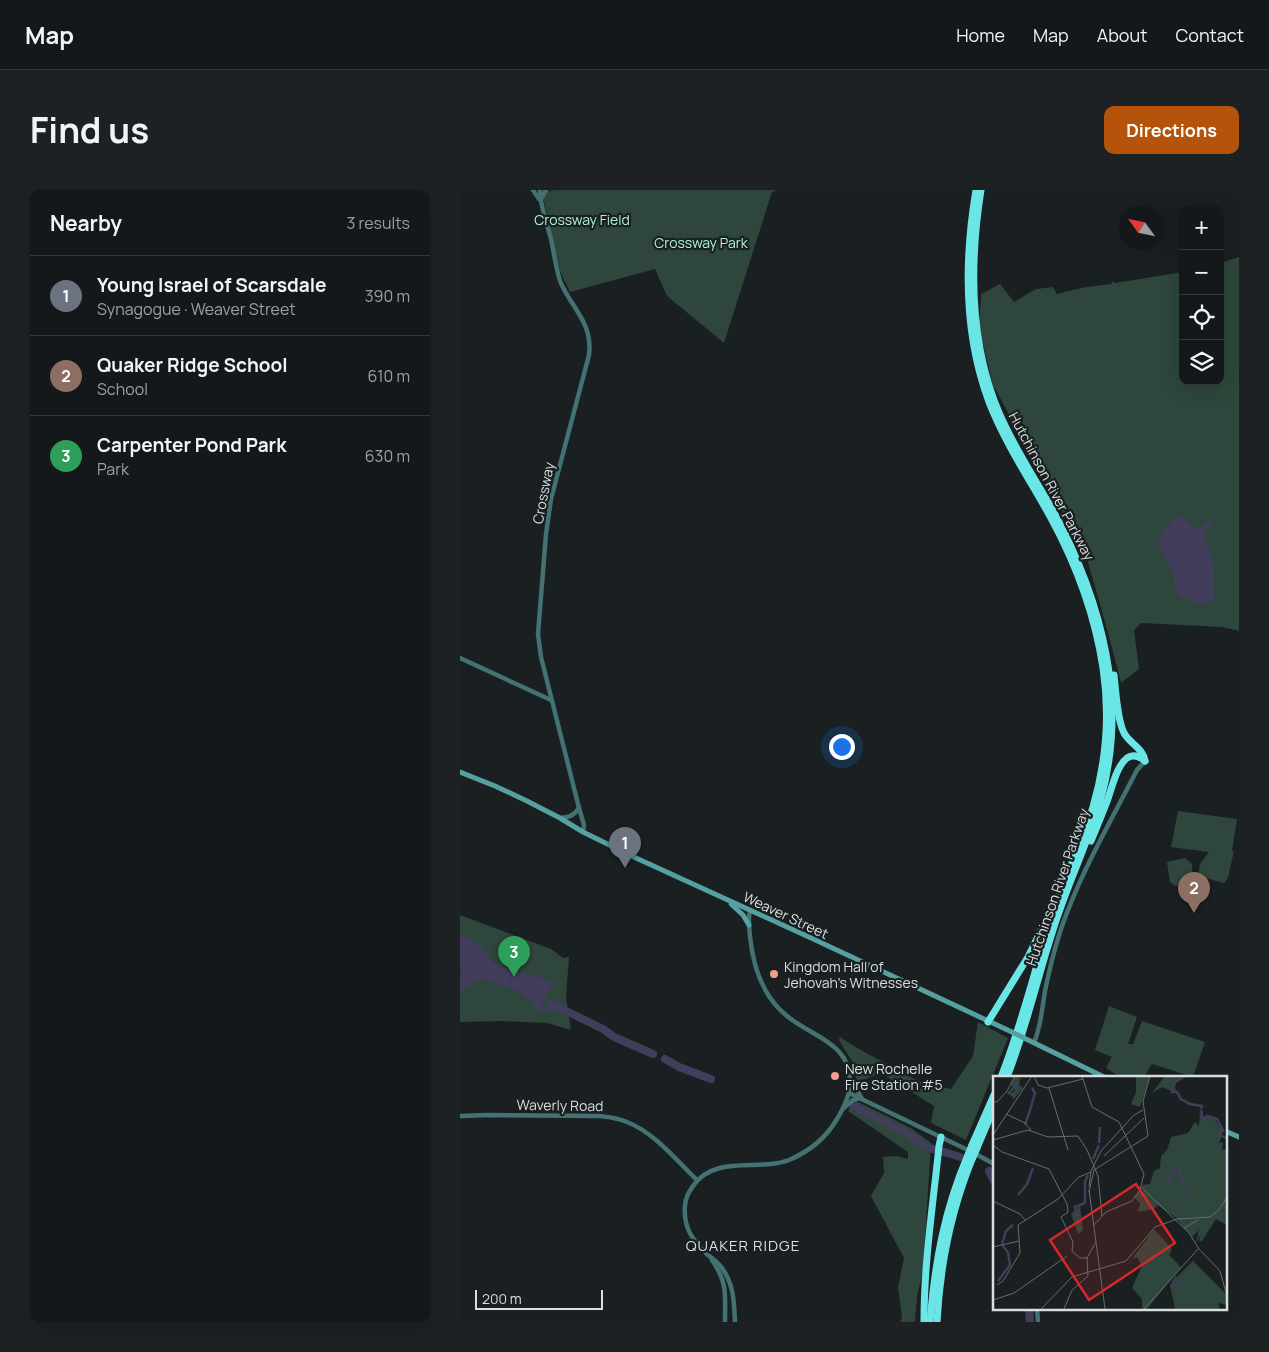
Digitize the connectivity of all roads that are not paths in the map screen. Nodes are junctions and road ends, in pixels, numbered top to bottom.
1 (533, 190) edge
2 (540, 190) edge
3 (546, 190) edge
4 (974, 190) edge
5 (981, 190) edge
6 (540, 200) junction
7 (1087, 584) junction
8 (460, 658) edge
9 (551, 700) junction
10 (1145, 761) junction
11 (460, 772) edge
12 (579, 808) junction
13 (560, 818) junction
14 (584, 832) junction
15 (1070, 868) junction
16 (1069, 886) junction
17 (727, 900) junction
18 (750, 910) junction
19 (749, 925) junction
20 (988, 1022) junction
21 (1034, 1043) junction
22 (1001, 1076) edge
23 (1007, 1076) edge
24 (1102, 1076) edge
25 (850, 1079) junction
26 (849, 1093) junction
27 (993, 1097) edge
28 (861, 1099) junction
29 (843, 1108) junction
30 (993, 1110) edge
31 (460, 1116) edge
32 (1226, 1131) edge
33 (941, 1137) junction
34 (1239, 1137) edge
35 (975, 1147) junction
36 (970, 1156) junction
37 (993, 1163) edge
38 (697, 1180) junction
39 (708, 1255) junction
40 (725, 1322) edge
41 (735, 1322) edge
42 (924, 1322) edge
43 (930, 1322) edge
44 (937, 1322) edge

1 - 6 street
2 - 6 street, Crossway
3 - 6 street
4 - 15 highway, Hutchinson River Parkway
5 - 7 highway, Hutchinson River Parkway
6 - 9 street, Crossway
7 - 10 highway
7 - 16 highway, Hutchinson River Parkway
8 - 9 street
9 - 12 street, Crossway
10 - 16 highway
10 - 21 street
11 - 13 main road, Weaver Street
12 - 13 street
12 - 14 street, Crossway
13 - 14 main road, Weaver Street
14 - 17 main road, Weaver Street
15 - 20 highway
15 - 22 highway, Hutchinson River Parkway
16 - 23 highway, Hutchinson River Parkway
17 - 18 main road, Weaver Street
17 - 19 main road
18 - 19 street
18 - 20 main road, Weaver Street
19 - 25 street
20 - 21 main road, Weaver Street, bridge
21 - 24 main road, Weaver Street
25 - 26 street
25 - 28 street
26 - 28 street
26 - 29 street
27 - 35 highway
28 - 29 street
28 - 33 street
29 - 38 street
30 - 35 highway
31 - 38 street, Waverly Road
32 - 34 main road
33 - 37 street
33 - 42 highway
35 - 36 highway, bridge
36 - 43 highway
36 - 44 highway
38 - 39 street
39 - 40 street
39 - 41 street

